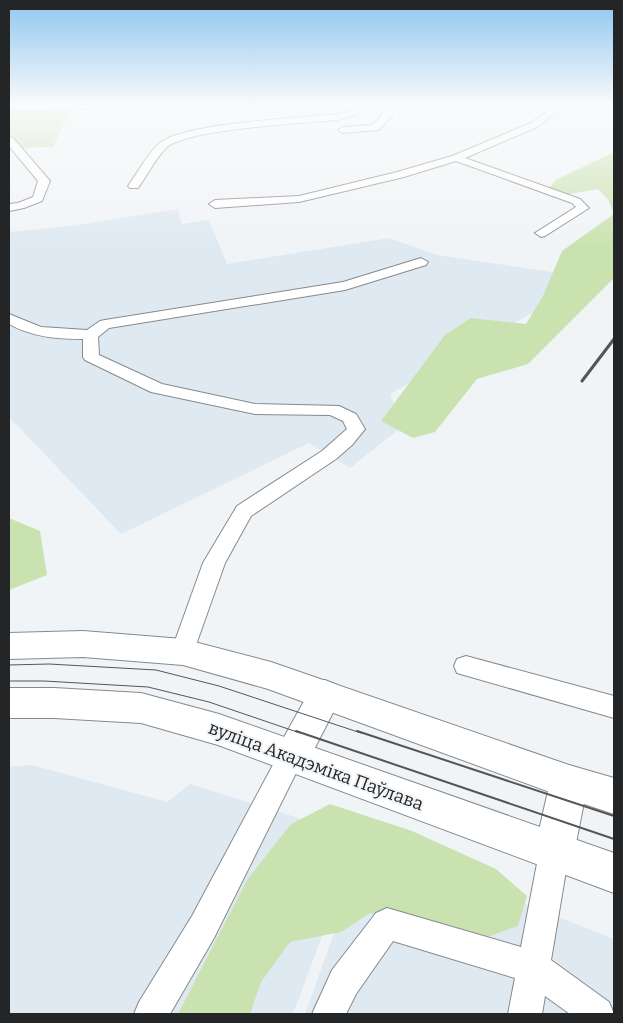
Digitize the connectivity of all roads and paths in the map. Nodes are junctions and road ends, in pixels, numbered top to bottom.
1 (19, 152) edge
2 (158, 152) edge
3 (471, 152) edge
4 (456, 158) junction
5 (134, 186) dead end
6 (214, 204) dead end
7 (9, 207) edge
8 (541, 233) dead end
9 (421, 262) dead end
10 (9, 318) edge
11 (90, 335) junction
12 (9, 646) edge
13 (184, 652) junction
14 (466, 666) dead end
15 (325, 695) junction
16 (9, 703) edge
17 (614, 707) edge
18 (291, 756) junction
19 (569, 782) junction
20 (614, 796) edge
21 (554, 853) junction
22 (614, 873) edge
23 (533, 967) junction
24 (151, 1014) edge
25 (329, 1014) edge
26 (525, 1014) edge
27 (597, 1014) edge

1 - 7 lane
2 - 5 lane
3 - 4 lane
4 - 6 lane
4 - 8 lane
9 - 11 lane
10 - 11 lane
11 - 13 lane
12 - 13 main road
13 - 15 main road
14 - 17 lane
15 - 18 main road
15 - 19 main road
16 - 18 main road, вуліца Акадэміка Паўлава
18 - 21 main road, вуліца Акадэміка Паўлава
18 - 24 lane
19 - 20 main road
19 - 21 main road
21 - 22 main road, вуліца Акадэміка Паўлава
21 - 23 lane
23 - 25 lane
23 - 26 lane
23 - 27 lane

